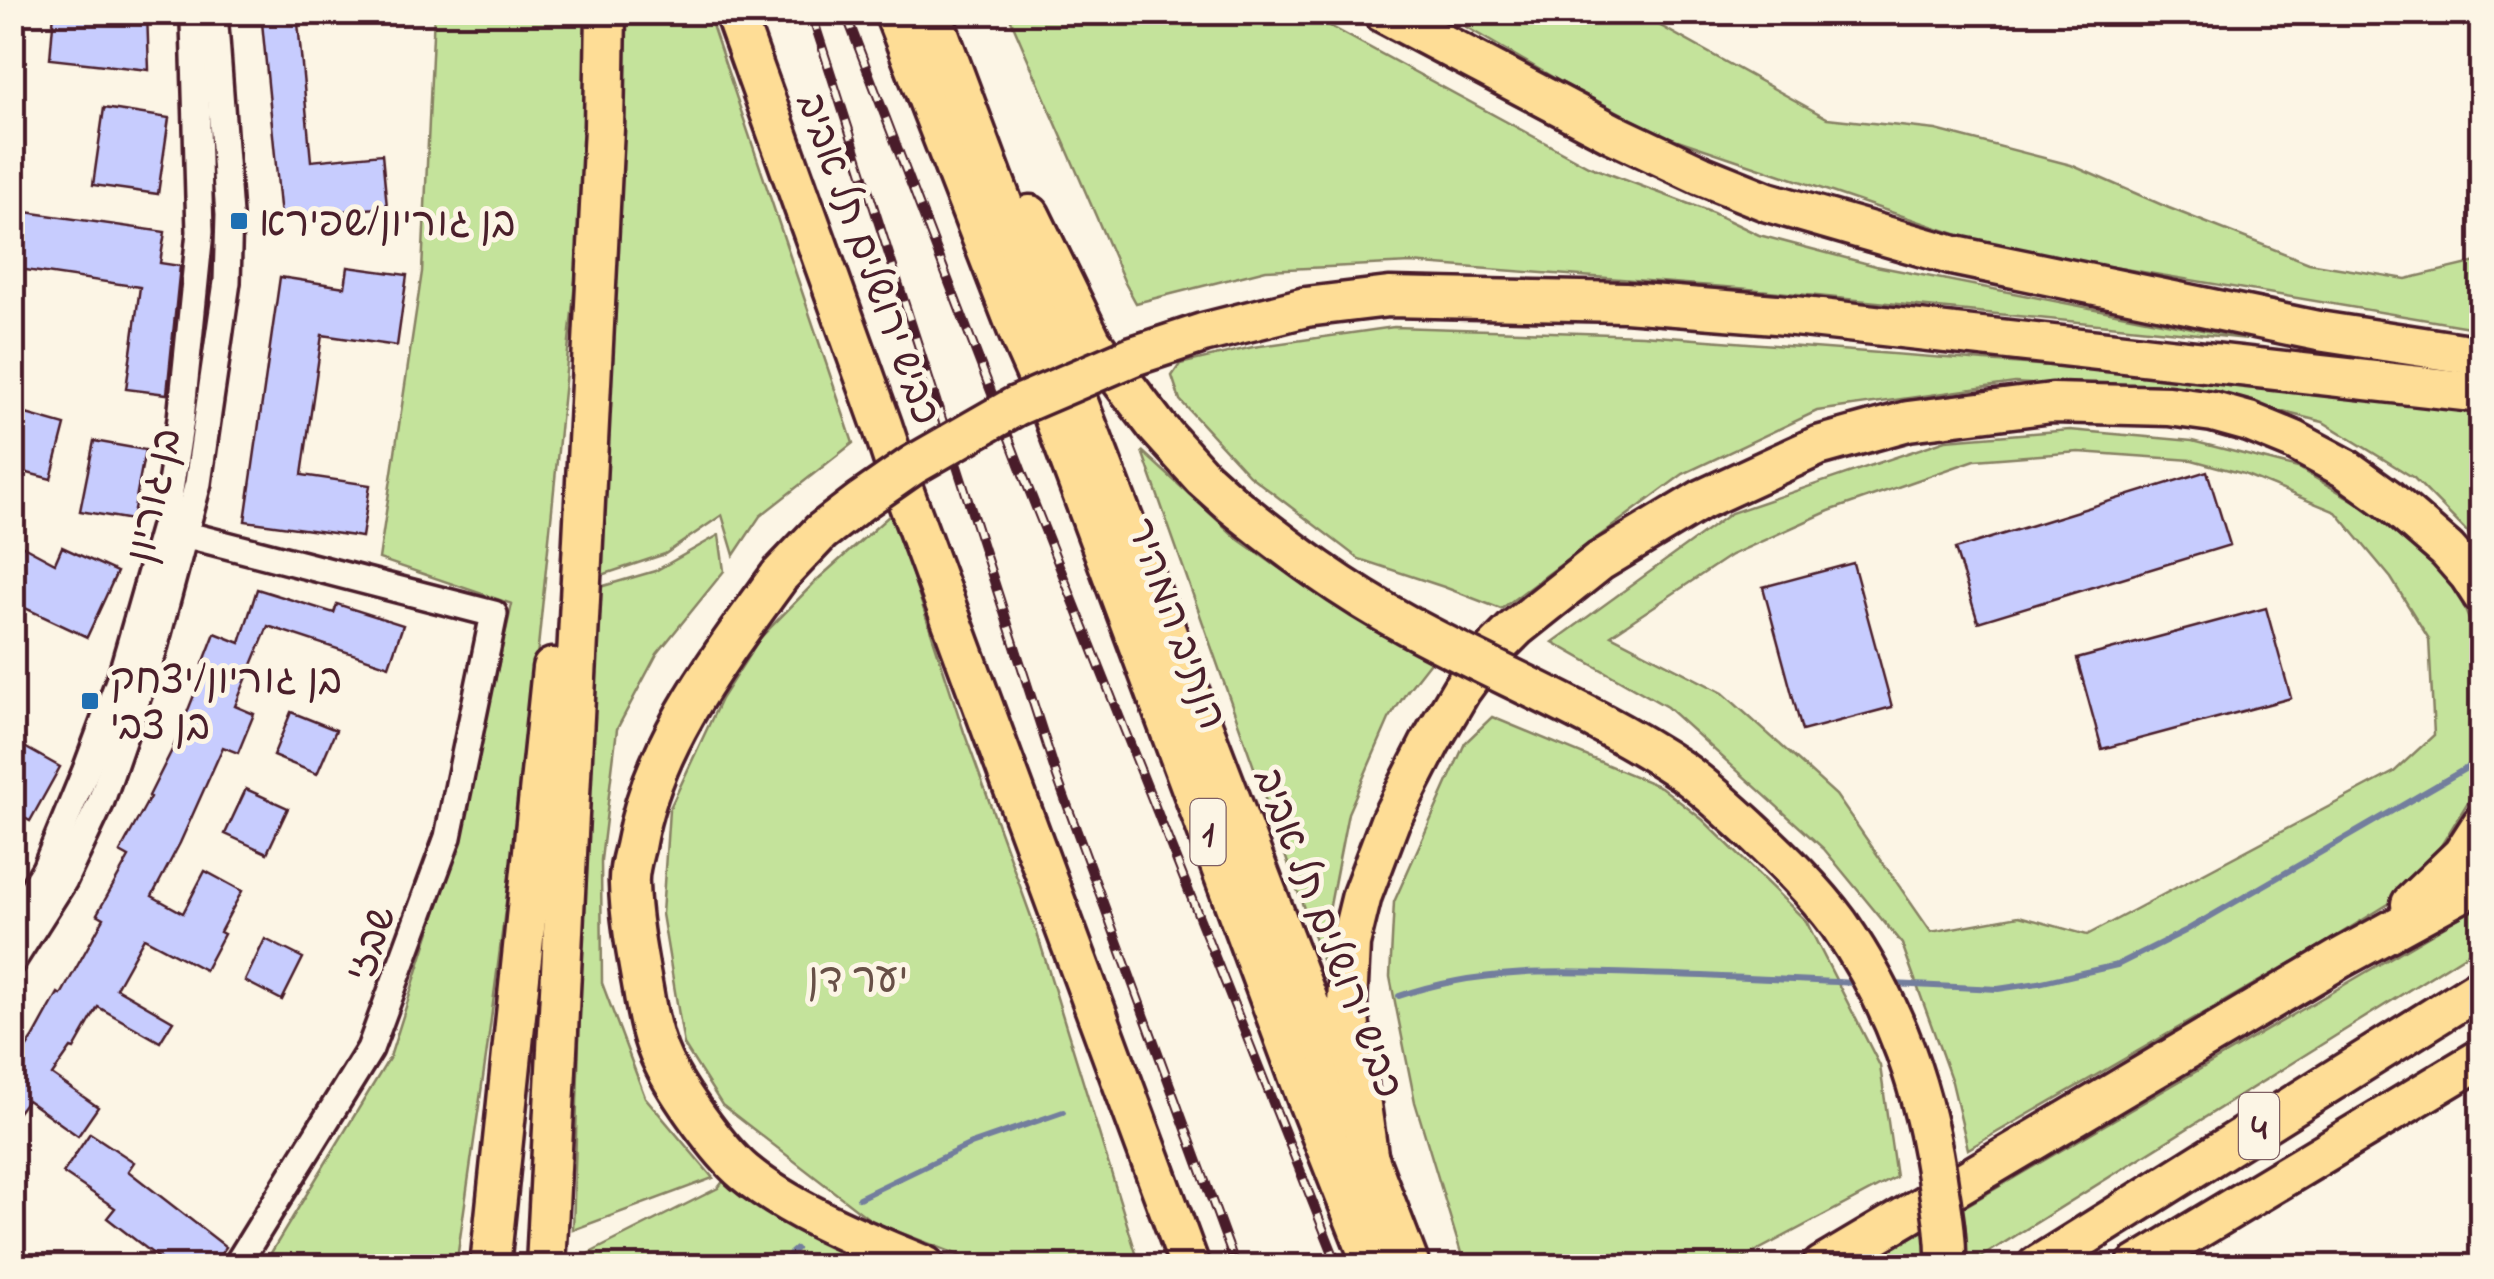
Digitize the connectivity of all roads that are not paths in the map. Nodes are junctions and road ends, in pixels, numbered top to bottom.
1 (191, 12) edge
2 (214, 12) edge
3 (606, 12) edge
4 (734, 12) edge
5 (894, 12) edge
6 (1382, 12) edge
7 (931, 13) edge
8 (600, 183) junction
9 (2482, 356) edge
10 (2482, 393) edge
11 (174, 532) junction
12 (2482, 595) edge
13 (2482, 824) edge
14 (2482, 881) edge
15 (12, 920) edge
16 (2341, 958) junction
17 (12, 962) edge
18 (521, 983) junction
19 (2482, 987) edge
20 (2482, 1058) edge
21 (2404, 1104) junction
22 (1370, 1162) junction
23 (236, 1266) edge
24 (472, 1266) edge
25 (490, 1266) edge
26 (546, 1266) edge
27 (925, 1266) edge
28 (1190, 1266) edge
29 (1374, 1266) edge
30 (1410, 1266) edge
31 (1822, 1266) edge
32 (1946, 1266) edge
33 (2037, 1266) edge
34 (2136, 1266) edge
35 (2173, 1266) edge

1 - 11 street, בן גוריון
2 - 11 street, בן גוריון
3 - 8 highway
4 - 28 highway, כביש ירושלים תל אביב
5 - 29 highway, הנתיב המהיר / 1
6 - 9 highway
7 - 22 highway, כביש ירושלים תל אביב / 1
7 - 32 highway, bridge
8 - 18 highway
8 - 26 highway
10 - 27 highway, bridge
11 - 15 street, בן גוריון
11 - 17 street, בן גוריון
11 - 23 street, שבזי
12 - 22 highway
13 - 16 highway
14 - 16 highway
16 - 31 highway
18 - 24 highway
18 - 25 highway
19 - 33 highway, 4
20 - 21 highway, 4
21 - 34 highway, 4
21 - 35 highway
22 - 30 highway, כביש ירושלים תל אביב / 1

